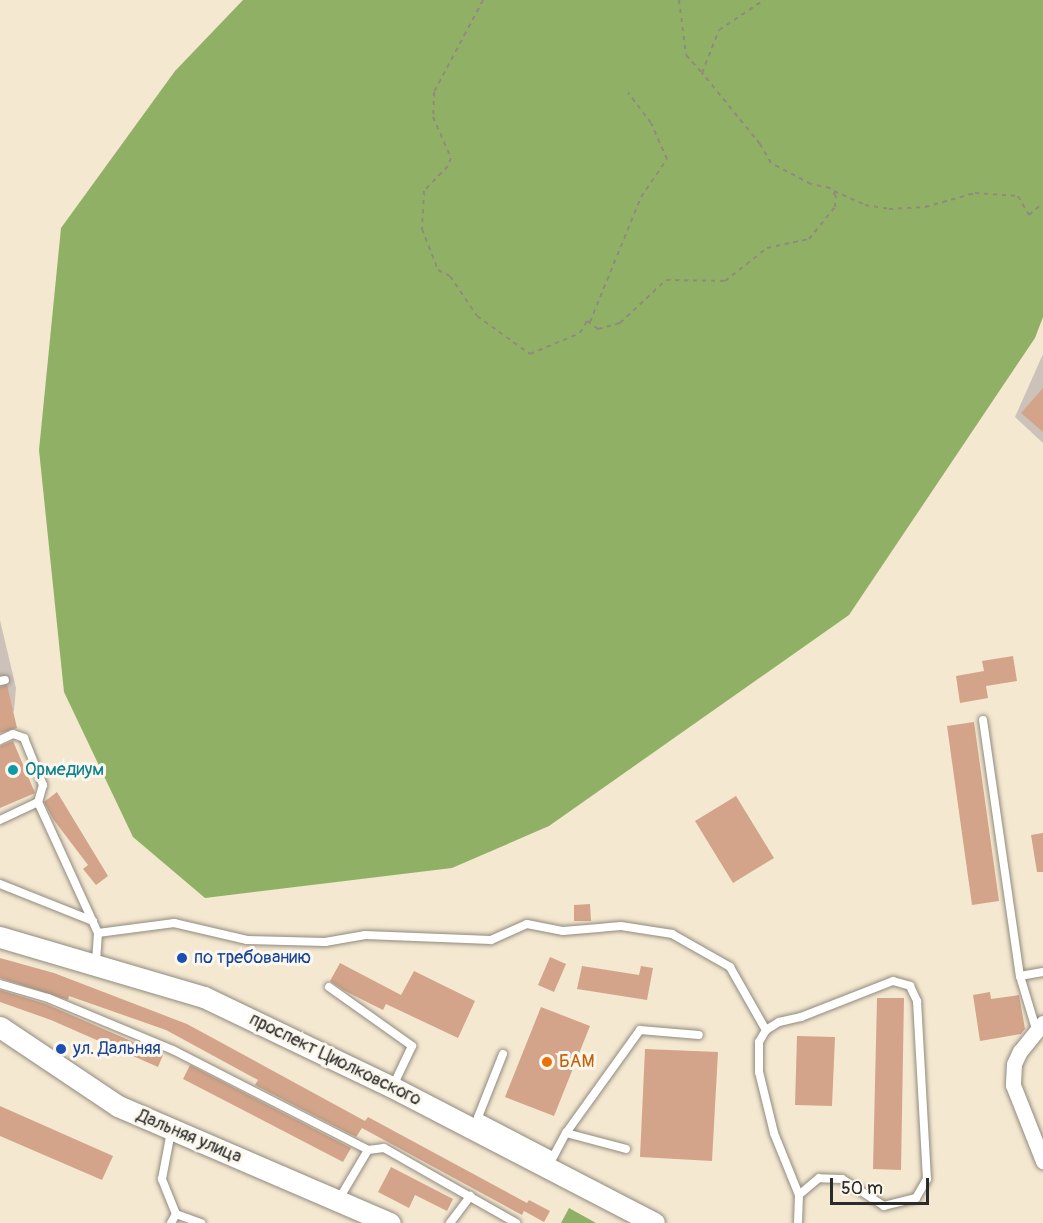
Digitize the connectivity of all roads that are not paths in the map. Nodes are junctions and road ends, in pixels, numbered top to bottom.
1 (983, 720) dead end
2 (0, 740) edge
3 (38, 802) junction
4 (0, 820) edge
5 (0, 884) edge
6 (93, 921) junction
7 (98, 933) junction
8 (0, 937) edge
9 (96, 963) junction
10 (1043, 972) edge
11 (1020, 976) junction
12 (0, 984) edge
13 (329, 987) dead end
14 (1039, 1026) edge
15 (0, 1028) edge
16 (766, 1030) junction
17 (699, 1035) dead end
18 (503, 1054) dead end
19 (392, 1087) junction
20 (171, 1130) junction
21 (566, 1133) junction
22 (626, 1149) dead end
23 (368, 1150) junction
24 (1043, 1161) edge
25 (550, 1162) junction
26 (799, 1195) junction
27 (470, 1196) junction
28 (339, 1199) junction
29 (176, 1214) junction
30 (171, 1223) edge
31 (201, 1223) edge
32 (390, 1223) edge
33 (450, 1223) edge
34 (516, 1223) edge
35 (654, 1223) edge
36 (798, 1223) edge

1 - 11 lane
2 - 3 lane
3 - 4 lane
3 - 6 lane
5 - 6 lane
6 - 7 lane
7 - 9 lane
7 - 16 lane
8 - 9 main road, проспект Циолковского
9 - 19 main road, проспект Циолковского
10 - 11 lane
11 - 14 lane
12 - 23 lane
13 - 19 lane
14 - 24 street
15 - 20 main road, Дальняя улица
16 - 26 lane
16 - 26 lane
17 - 21 lane
18 - 25 lane
19 - 25 main road, проспект Циолковского
20 - 28 main road, Дальняя улица
20 - 29 lane
21 - 22 lane
21 - 25 lane
23 - 27 lane
23 - 28 lane
25 - 35 main road, проспект Циолковского
26 - 36 lane
27 - 33 lane
27 - 34 lane
28 - 32 main road, Дальняя улица
29 - 30 lane
29 - 31 lane

